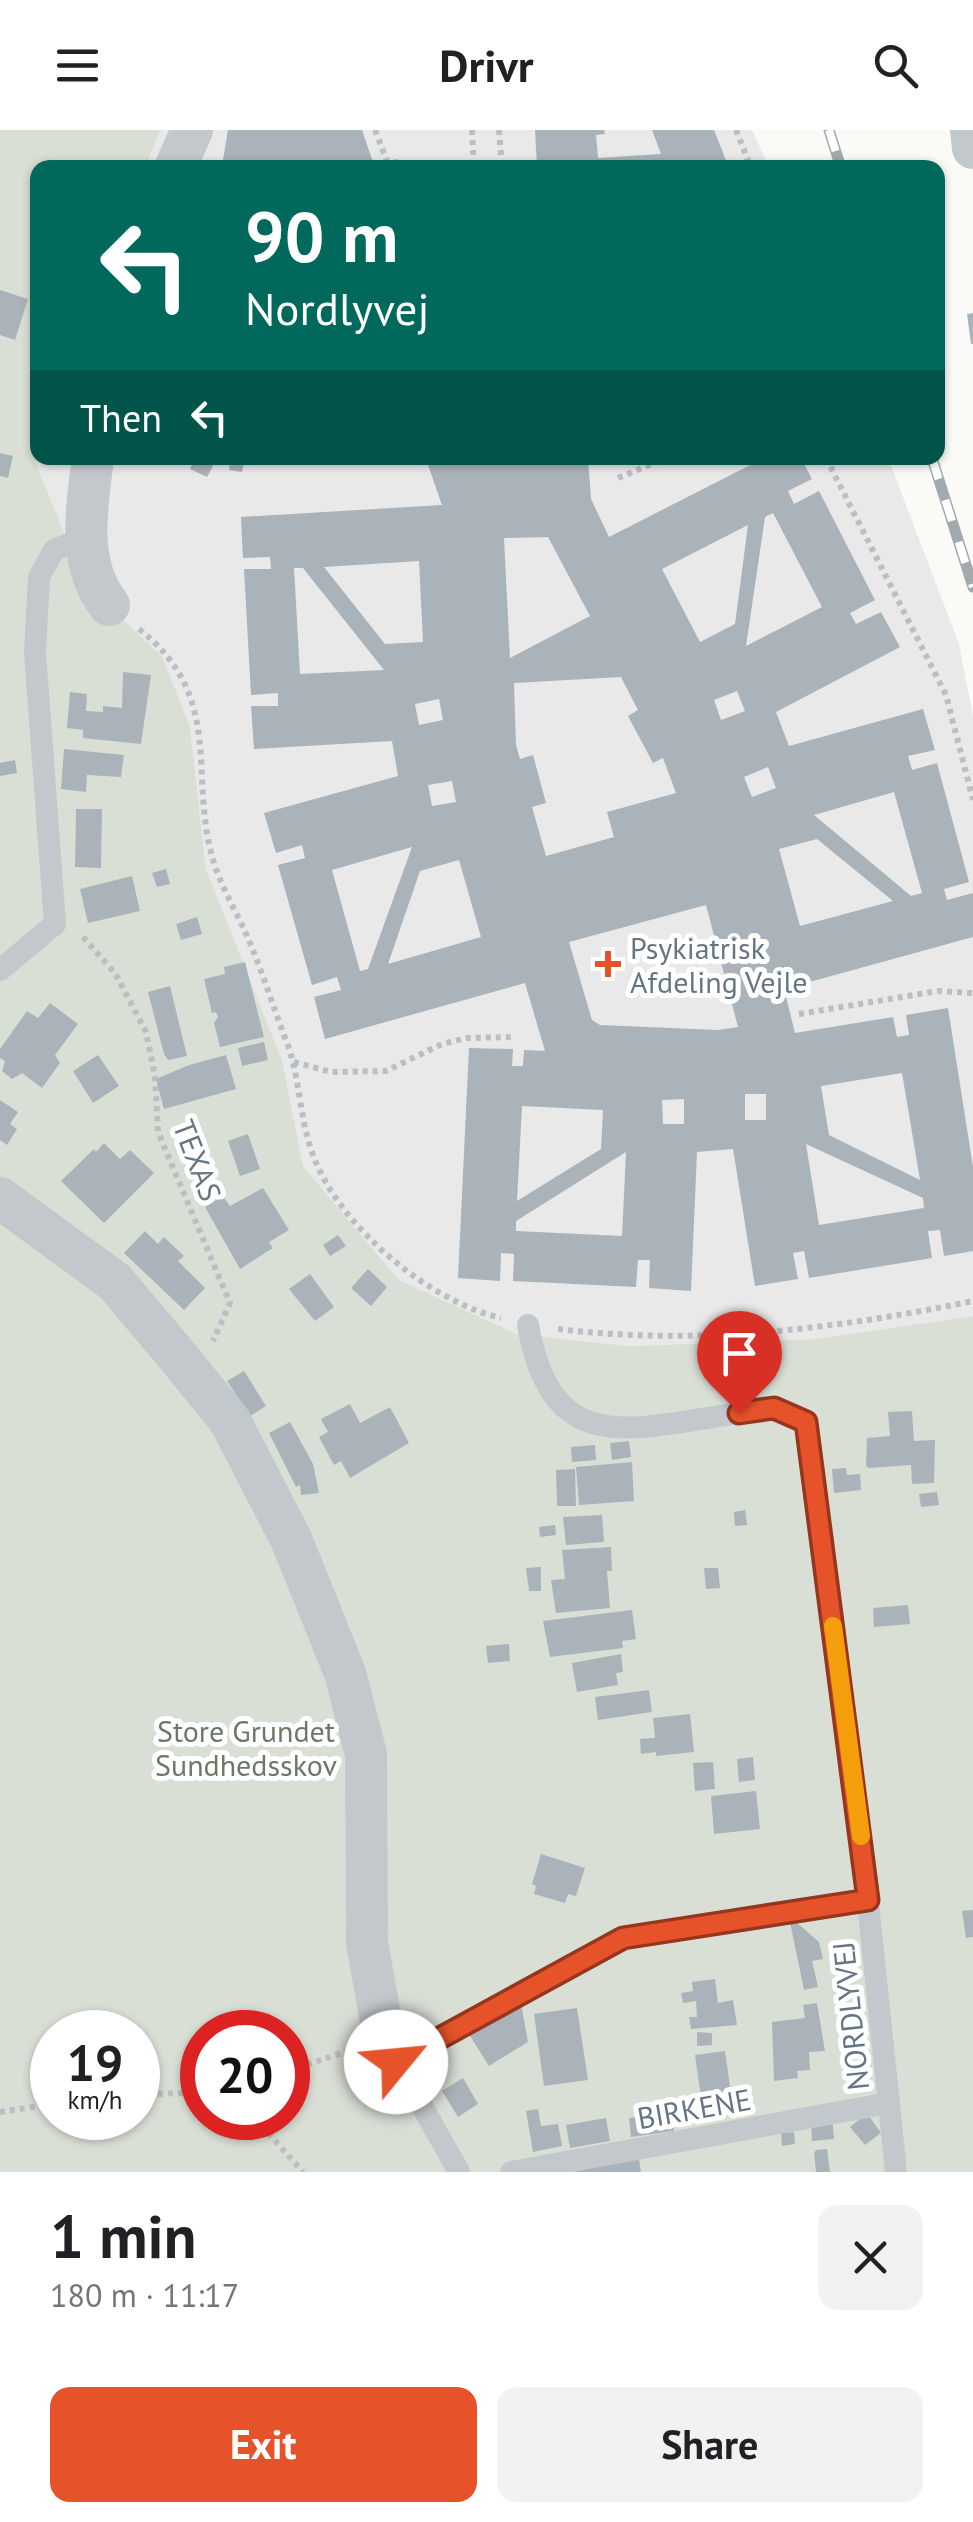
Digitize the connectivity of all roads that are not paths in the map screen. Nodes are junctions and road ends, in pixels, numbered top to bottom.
1 (192, 130) edge
2 (971, 130) edge
3 (973, 148) edge
4 (179, 160) edge
5 (91, 465) edge
6 (87, 537) junction
7 (108, 605) road end
8 (0, 970) edge
9 (0, 1198) edge
10 (528, 1325) road end
11 (868, 1900) junction
12 (390, 2050) junction
13 (888, 2103) junction
14 (460, 2172) edge
15 (511, 2172) edge
16 (896, 2172) edge

1 - 4 street
2 - 3 street
5 - 6 street
6 - 7 street
6 - 8 lane
9 - 12 street
10 - 11 lane, NORDLYVEJ
11 - 12 lane
11 - 13 lane, NORDLYVEJ
12 - 14 lane
13 - 15 lane, BIRKENE
13 - 16 lane, NORDLYVEJ

